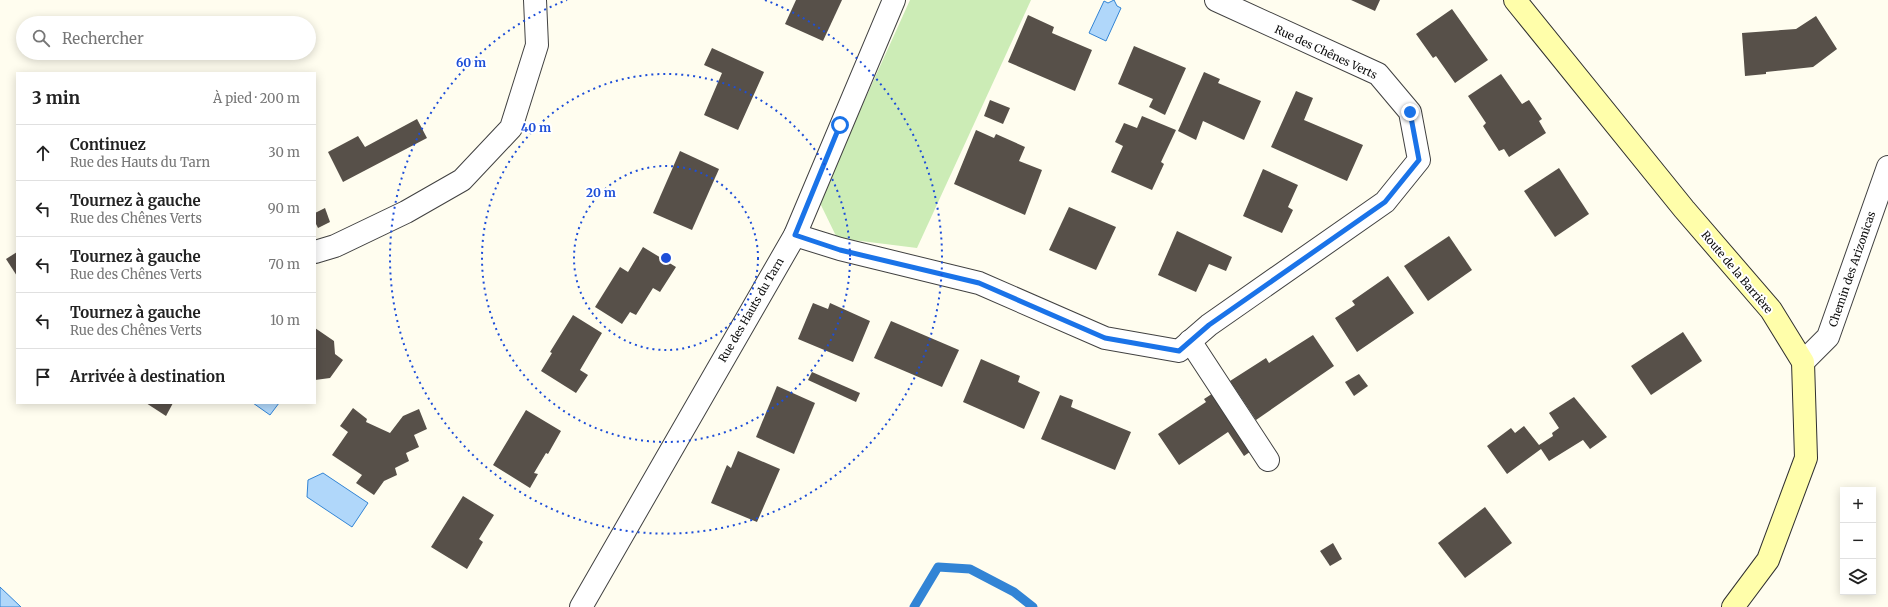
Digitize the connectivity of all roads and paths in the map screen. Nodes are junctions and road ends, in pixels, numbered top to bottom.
1 (535, 0) edge
2 (894, 0) edge
3 (1216, 0) edge
4 (1516, 0) edge
5 (1888, 167) edge
6 (795, 235) junction
7 (316, 252) edge
8 (1190, 341) junction
9 (1803, 362) junction
10 (1268, 460) dead end
11 (581, 607) edge
12 (1733, 607) edge

1 - 7 street
2 - 6 street, Rue des Hauts du Tarn
3 - 8 street, Rue des Chênes Verts
4 - 9 street, Route de la Barrière
5 - 9 street, Chemin des Arizonicas
6 - 8 street, Rue des Chênes Verts
6 - 11 street, Rue des Hauts du Tarn
8 - 10 street
9 - 12 street

